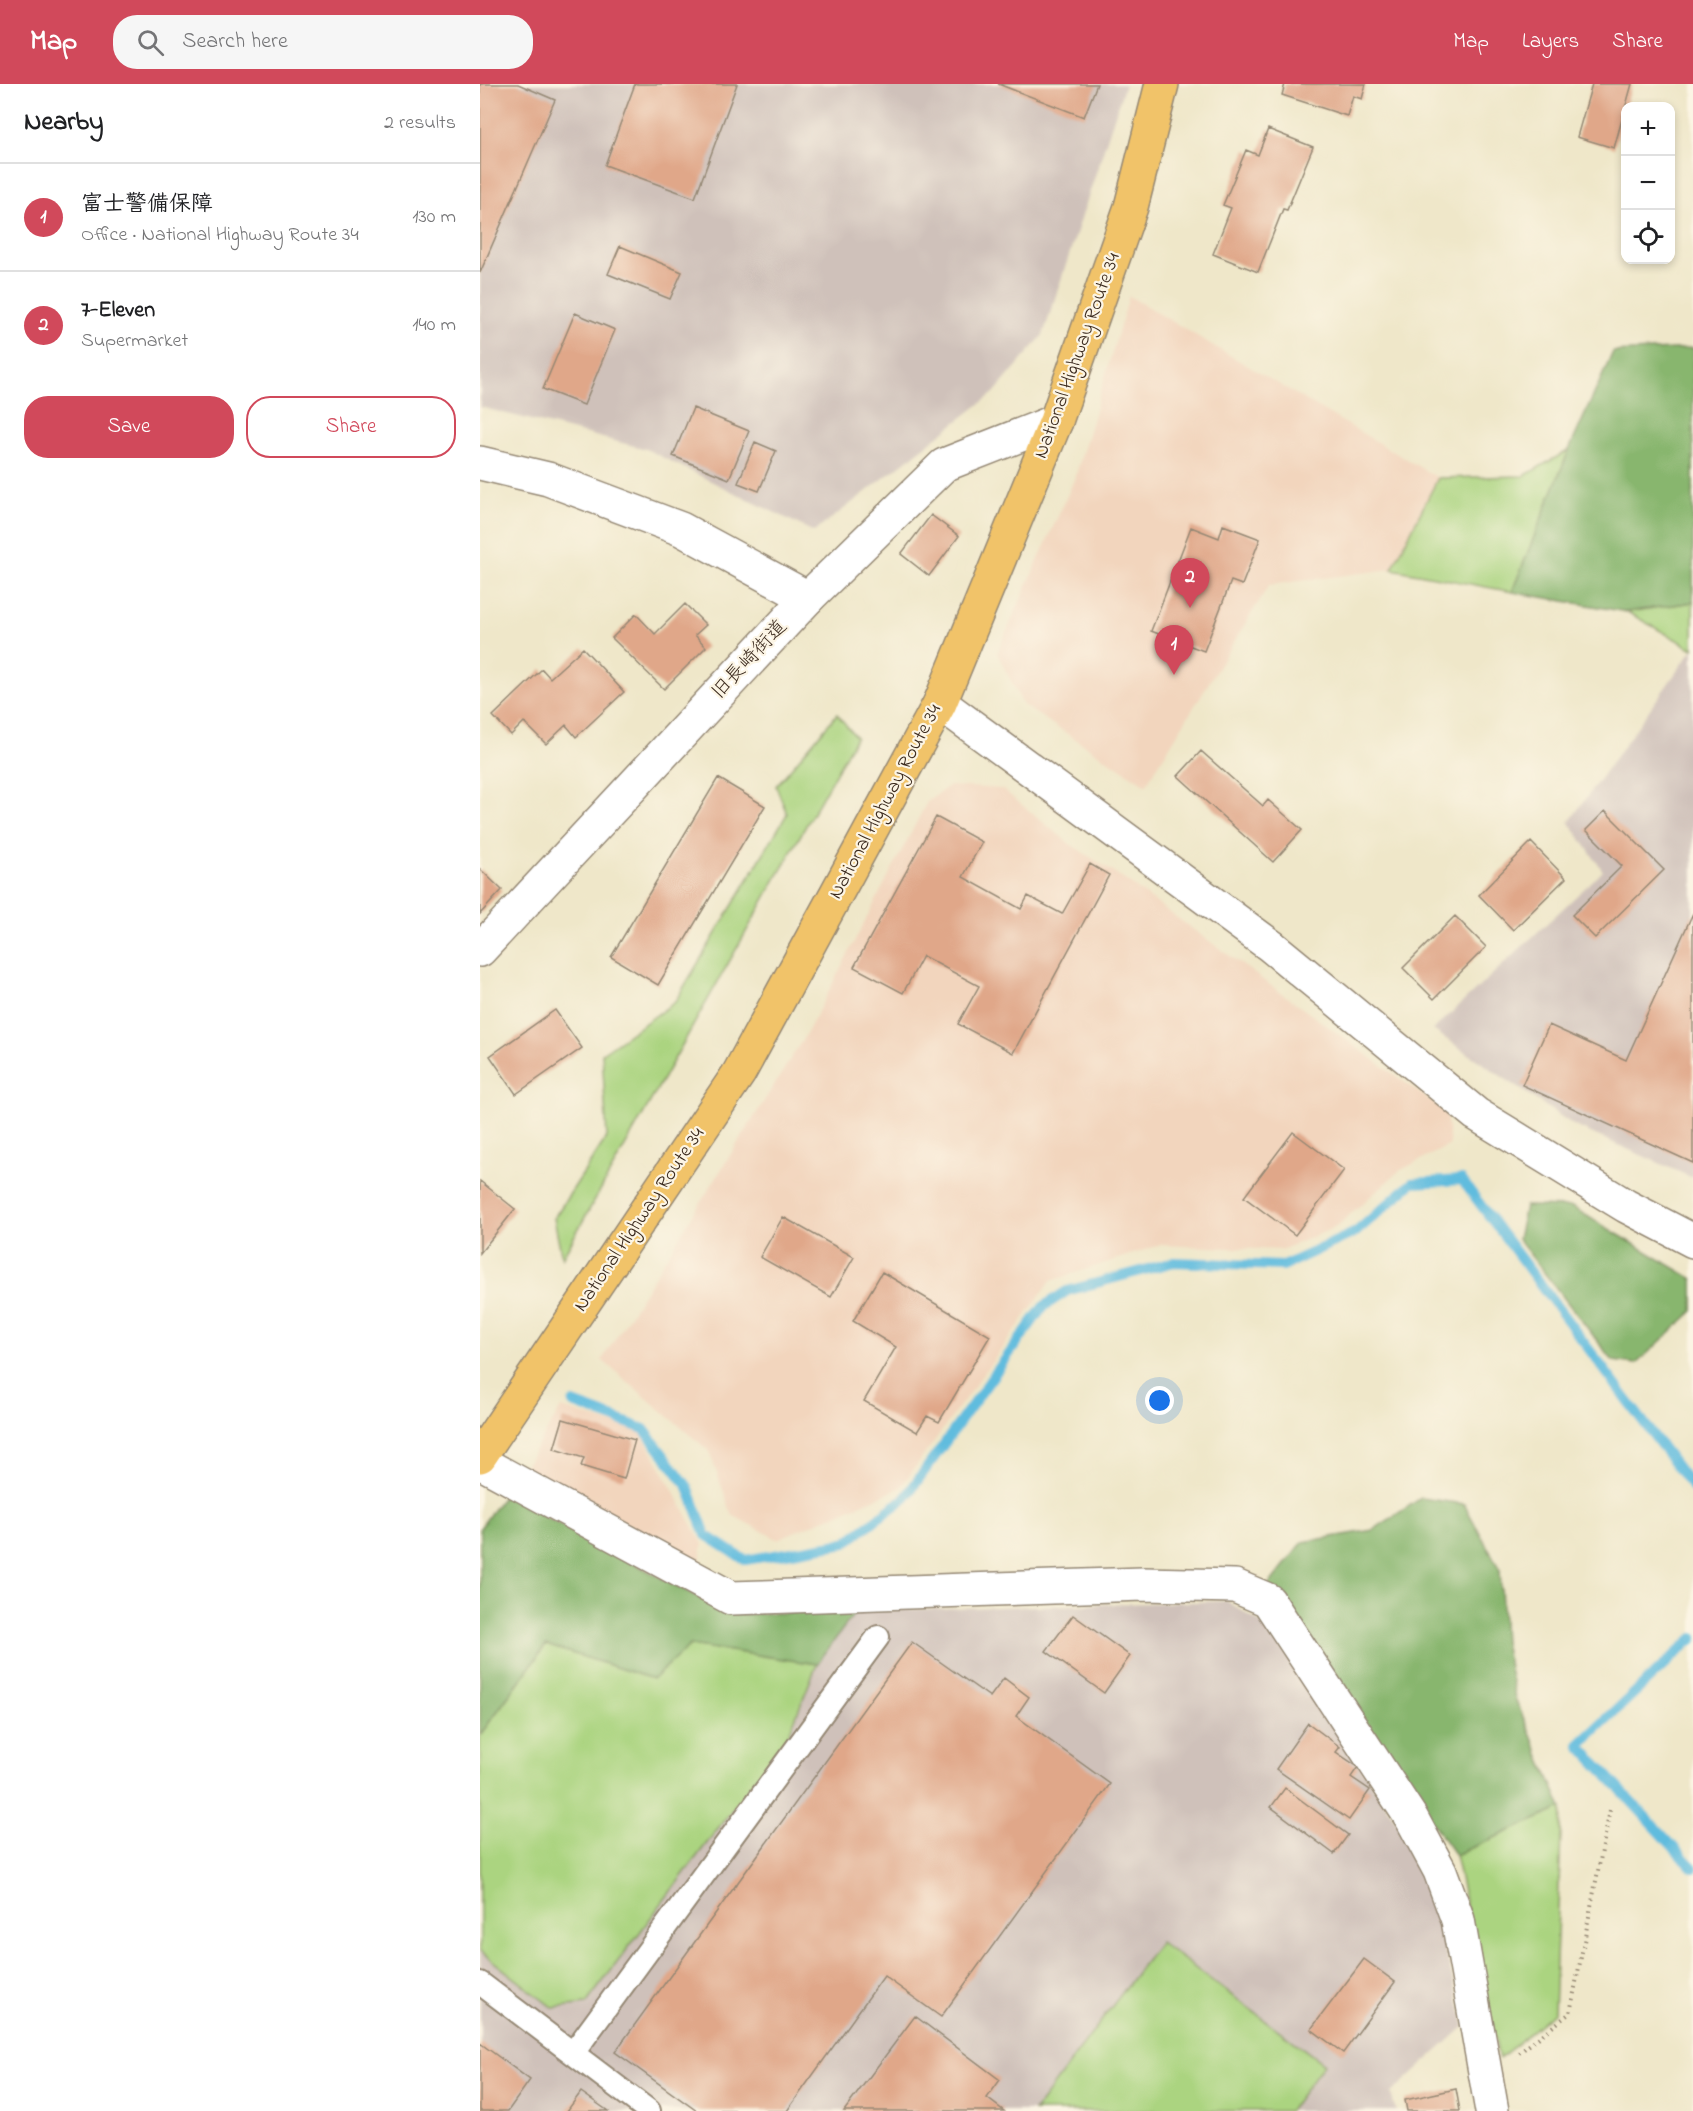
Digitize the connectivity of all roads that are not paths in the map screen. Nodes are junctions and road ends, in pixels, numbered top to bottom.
1 (1162, 84) edge
2 (1056, 421) junction
3 (480, 463) edge
4 (808, 598) junction
5 (940, 703) junction
6 (480, 950) edge
7 (1693, 1241) edge
8 (480, 1456) edge
9 (480, 1462) edge
10 (878, 1637) dead end
11 (480, 1983) edge
12 (573, 2053) junction
13 (650, 2111) edge
14 (1492, 2111) edge

1 - 2 highway, National Highway Route 34
2 - 4 street, 旧長崎街道
2 - 5 highway, National Highway Route 34
3 - 4 street
4 - 6 street, 旧長崎街道
5 - 7 street
5 - 8 highway, National Highway Route 34
9 - 14 street
10 - 12 lane
11 - 12 lane
12 - 13 lane

